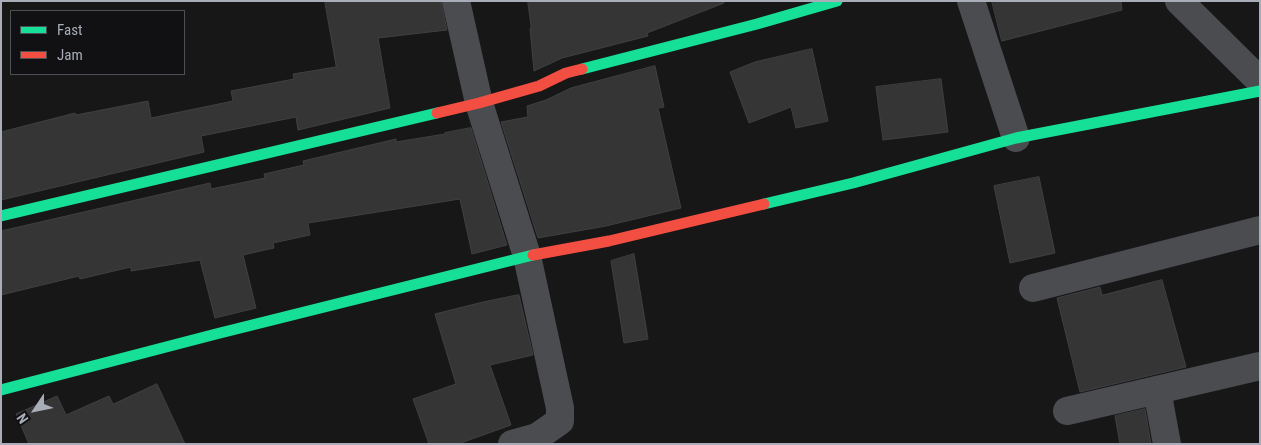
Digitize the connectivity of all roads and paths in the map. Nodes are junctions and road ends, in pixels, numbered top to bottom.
1 (456, 1) edge
2 (837, 1) edge
3 (971, 1) edge
4 (1180, 1) edge
5 (1260, 81) edge
6 (1260, 91) edge
7 (479, 103) junction
8 (1016, 138) junction
9 (1, 216) edge
10 (1260, 230) edge
11 (527, 256) junction
12 (1033, 288) dead end
13 (1260, 366) edge
14 (1, 390) edge
15 (1157, 390) junction
16 (1067, 411) dead end
17 (512, 444) edge
18 (1167, 444) edge

1 - 7 street
2 - 7 street
3 - 8 street
4 - 5 street
6 - 8 street
7 - 9 street
7 - 11 street
8 - 11 street
10 - 12 street
11 - 14 street
11 - 17 street
13 - 15 street
15 - 16 street
15 - 18 street

